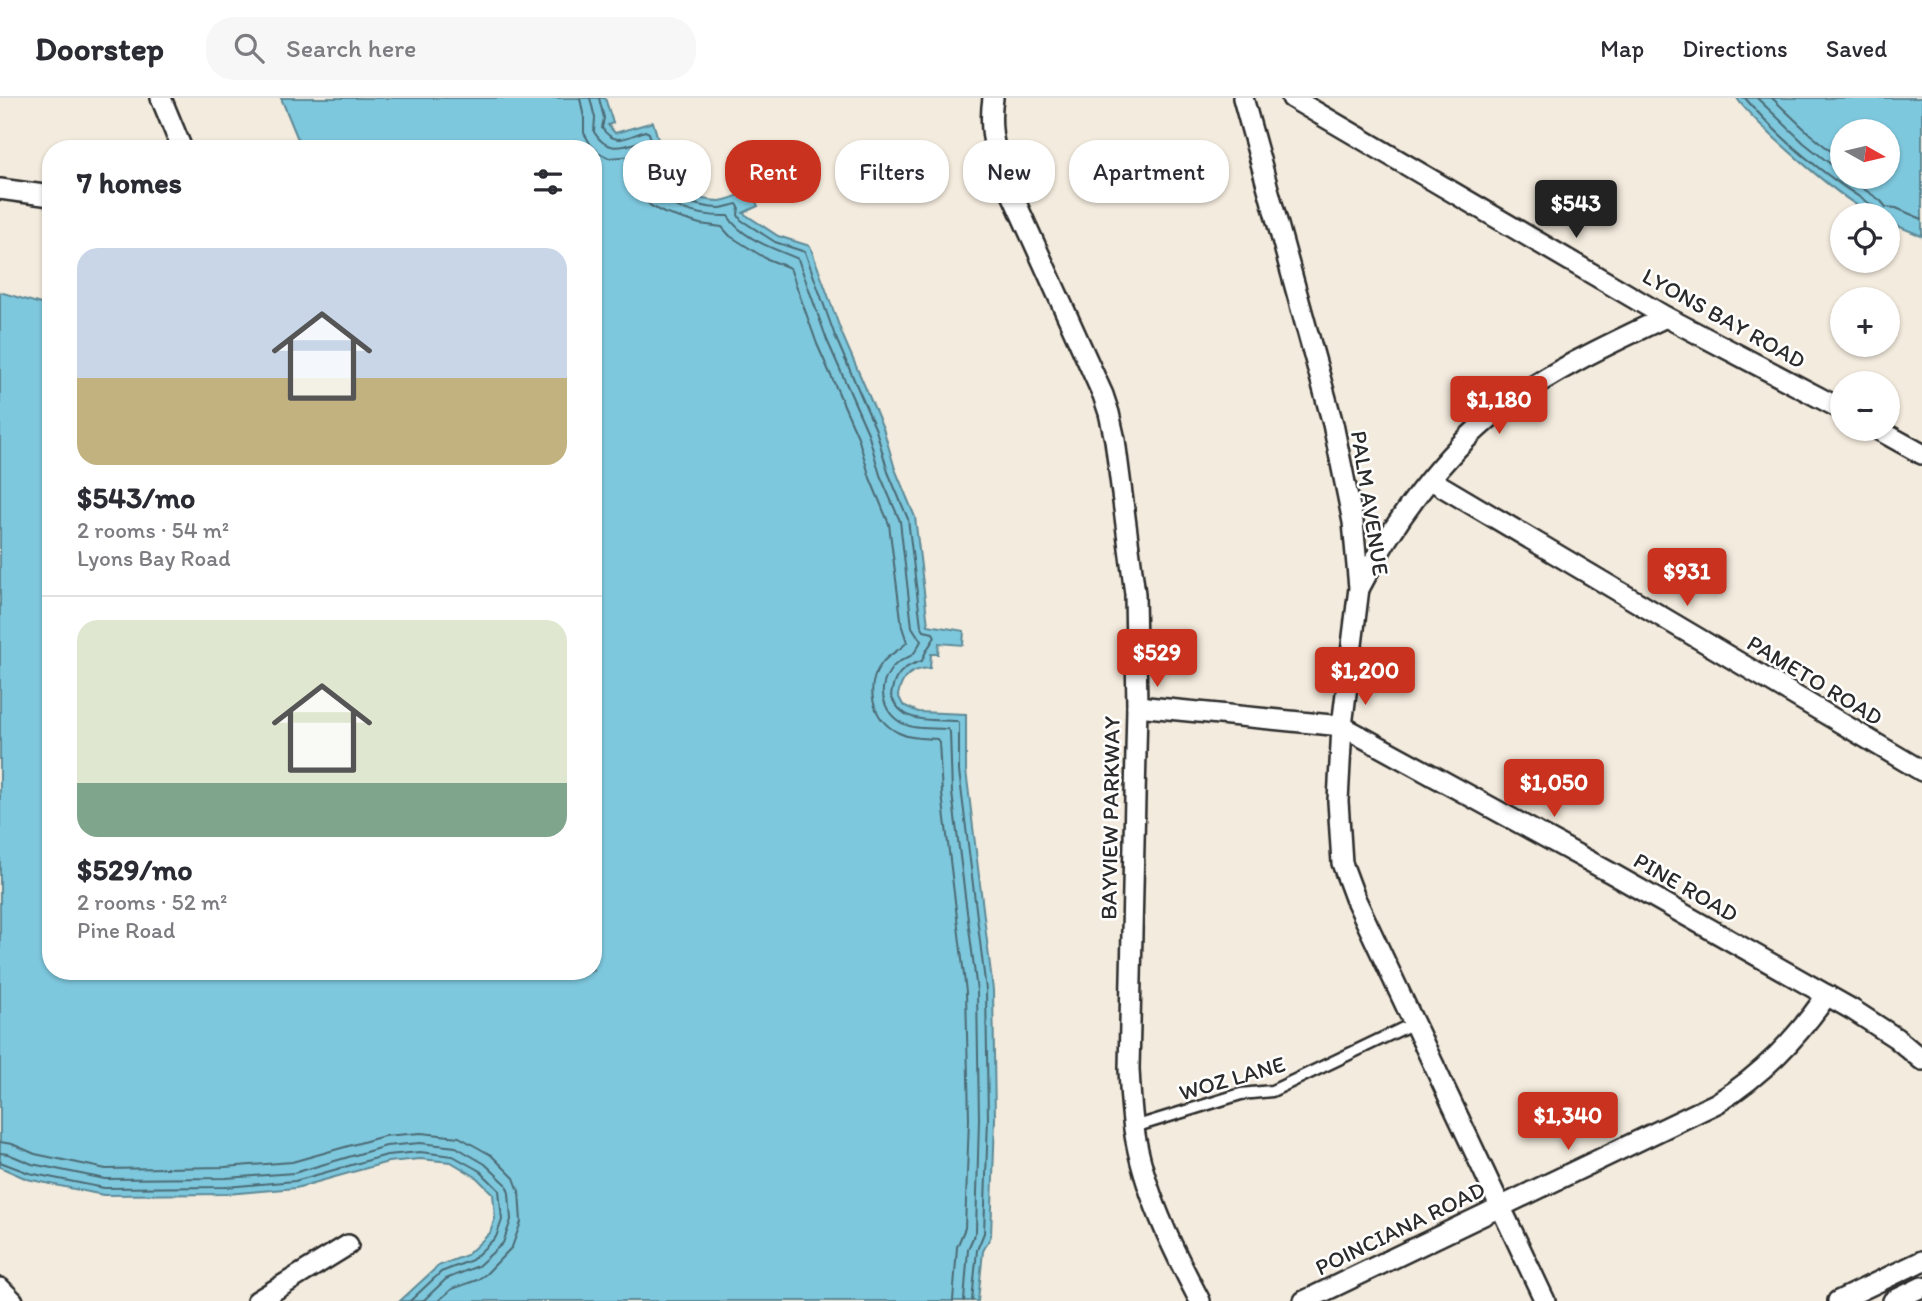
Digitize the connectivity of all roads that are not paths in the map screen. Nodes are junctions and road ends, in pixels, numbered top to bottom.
1 (161, 98) edge
2 (993, 98) edge
3 (1243, 98) edge
4 (1292, 98) edge
5 (178, 140) edge
6 (0, 190) edge
7 (42, 195) edge
8 (1666, 317) junction
9 (1830, 403) edge
10 (1899, 441) edge
11 (1922, 454) edge
12 (1431, 480) junction
13 (1359, 588) junction
14 (1137, 706) junction
15 (1342, 726) junction
16 (1922, 771) edge
17 (1827, 995) junction
18 (1414, 1023) junction
19 (1922, 1060) edge
20 (1134, 1127) junction
21 (1501, 1206) junction
22 (348, 1245) dead end
23 (1922, 1261) edge
24 (1922, 1287) edge
25 (0, 1288) edge
26 (13, 1301) edge
27 (257, 1301) edge
28 (1200, 1301) edge
29 (1304, 1301) edge
30 (1545, 1301) edge
31 (1838, 1301) edge
32 (1893, 1301) edge

1 - 5 street
2 - 14 street, BAYVIEW PARKWAY
3 - 13 street, PALM AVENUE
4 - 8 street, LYONS BAY ROAD
6 - 7 street
8 - 9 street, LYONS BAY ROAD
8 - 12 street
10 - 11 street
12 - 13 street
12 - 16 street, PAMETO ROAD
13 - 15 street, PALM AVENUE
14 - 15 street, PINE ROAD
14 - 20 street, BAYVIEW PARKWAY
15 - 17 street, PINE ROAD
15 - 18 street, PALM AVENUE
17 - 19 street, PINE ROAD
17 - 21 street, POINCIANA ROAD
18 - 20 lane, WOZ LANE
18 - 21 street, PALM AVENUE
20 - 28 street, BAYVIEW PARKWAY
21 - 29 street, POINCIANA ROAD
21 - 30 street, PALM AVENUE
22 - 27 street
23 - 31 street
24 - 32 street
25 - 26 street

